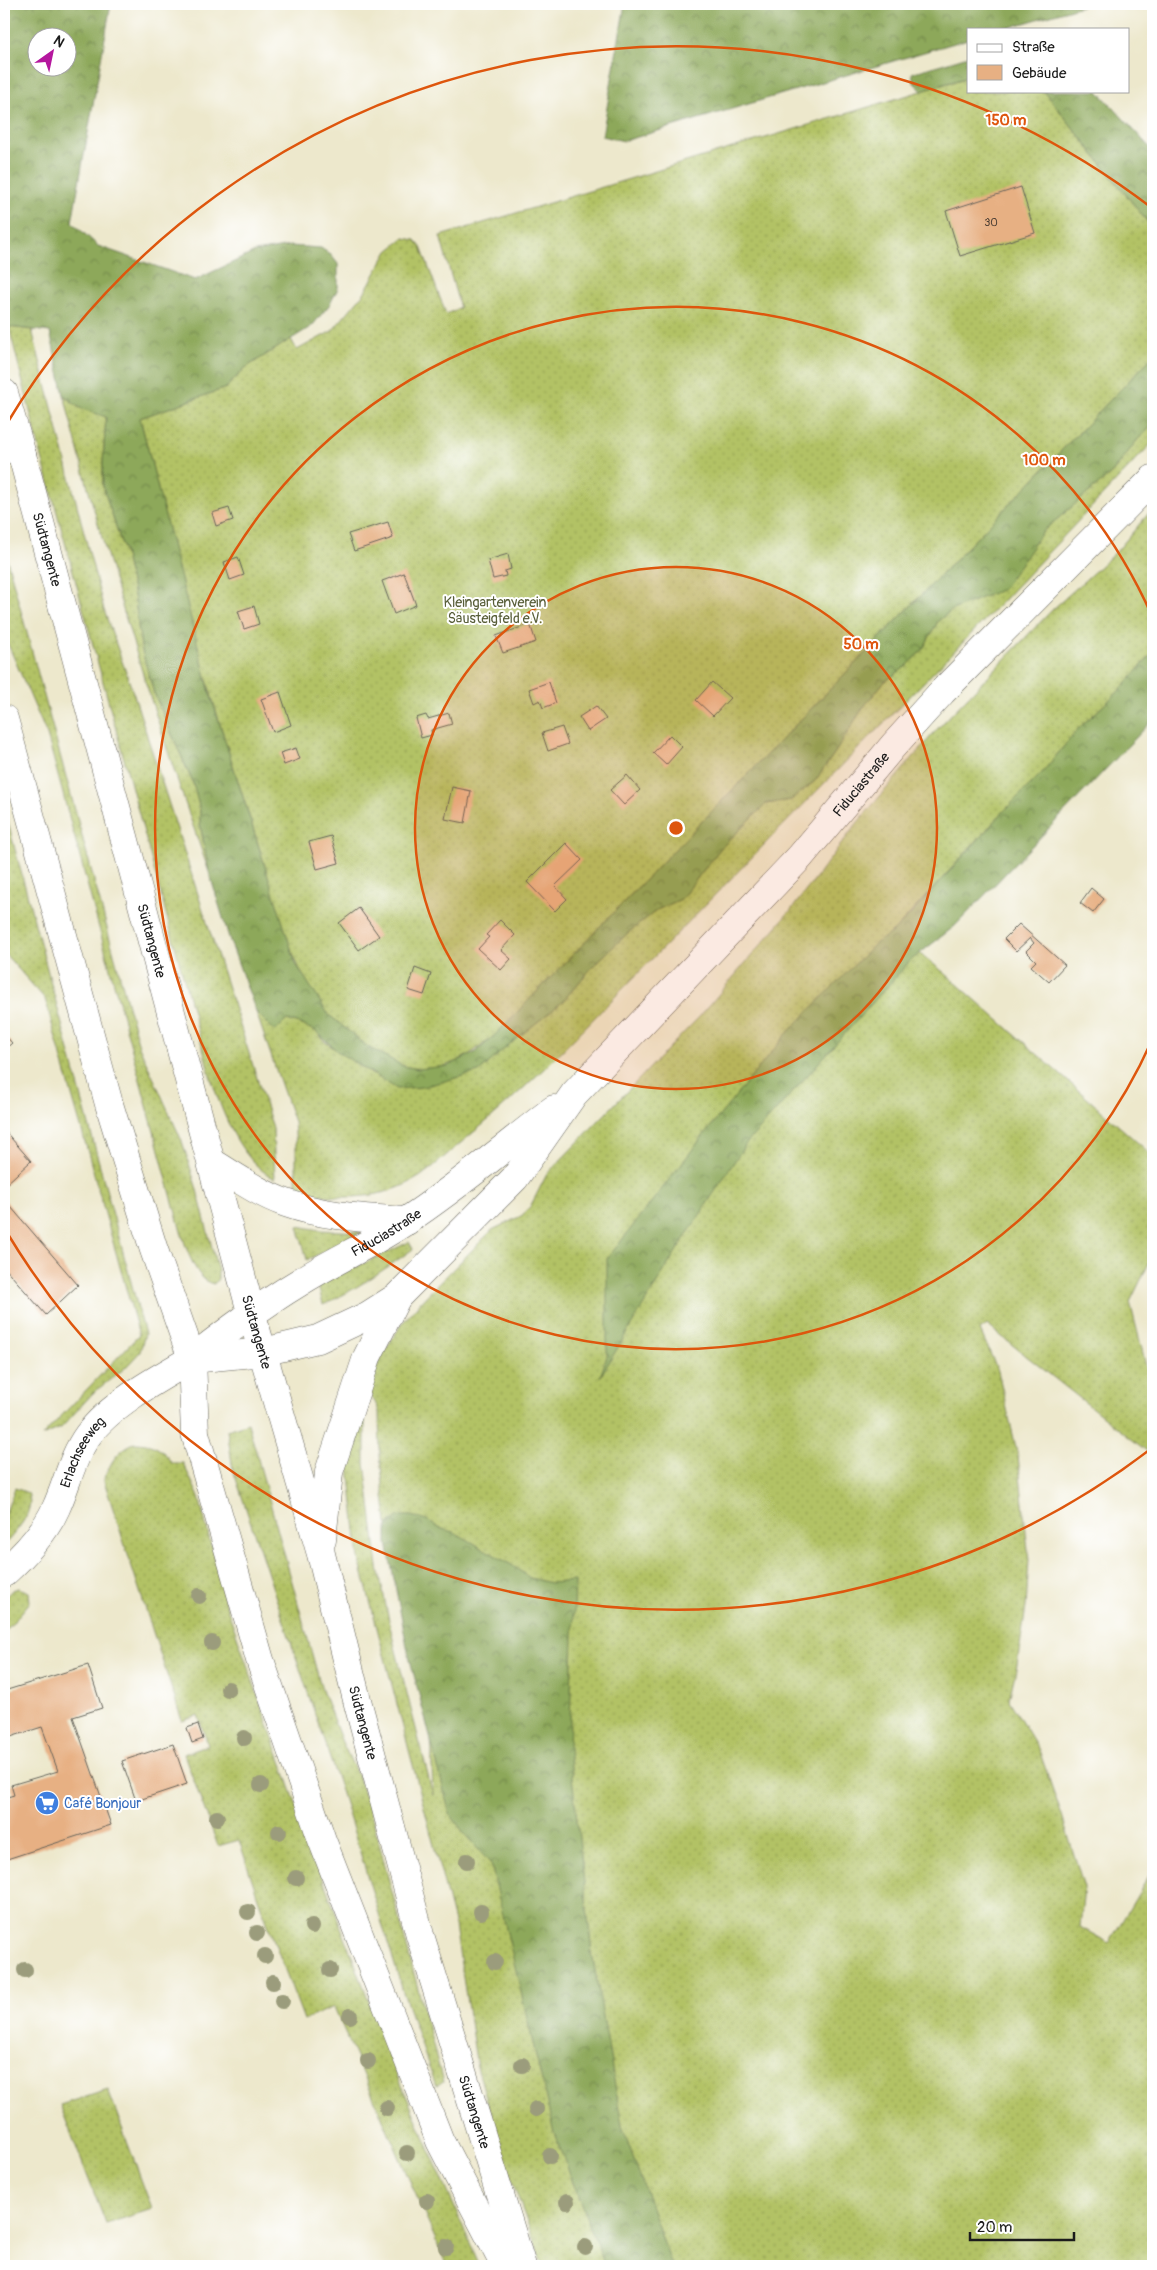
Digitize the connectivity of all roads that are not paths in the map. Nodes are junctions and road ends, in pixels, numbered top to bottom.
1 (4, 393) edge
2 (13, 448) edge
3 (1153, 479) edge
4 (4, 719) edge
5 (574, 1094) junction
6 (213, 1163) junction
7 (407, 1220) junction
8 (397, 1297) junction
9 (251, 1312) junction
10 (263, 1352) junction
11 (192, 1359) junction
12 (321, 1554) junction
13 (4, 1573) edge
14 (505, 2266) edge
15 (522, 2266) edge

1 - 2 main road, Südtangente
2 - 6 main road, Südtangente
3 - 5 main road, Fiduciastraße
4 - 11 main road
5 - 7 main road, Fiduciastraße
5 - 8 main road, Fiduciastraße
6 - 7 main road
6 - 9 main road, Südtangente
7 - 9 main road, Fiduciastraße
8 - 10 main road, Fiduciastraße
8 - 12 main road
9 - 10 main road, Südtangente
9 - 11 main road, Fiduciastraße
10 - 11 main road, Fiduciastraße
10 - 12 main road, Südtangente
11 - 13 main road, Erlachseeweg
11 - 14 main road
12 - 15 main road, Südtangente

